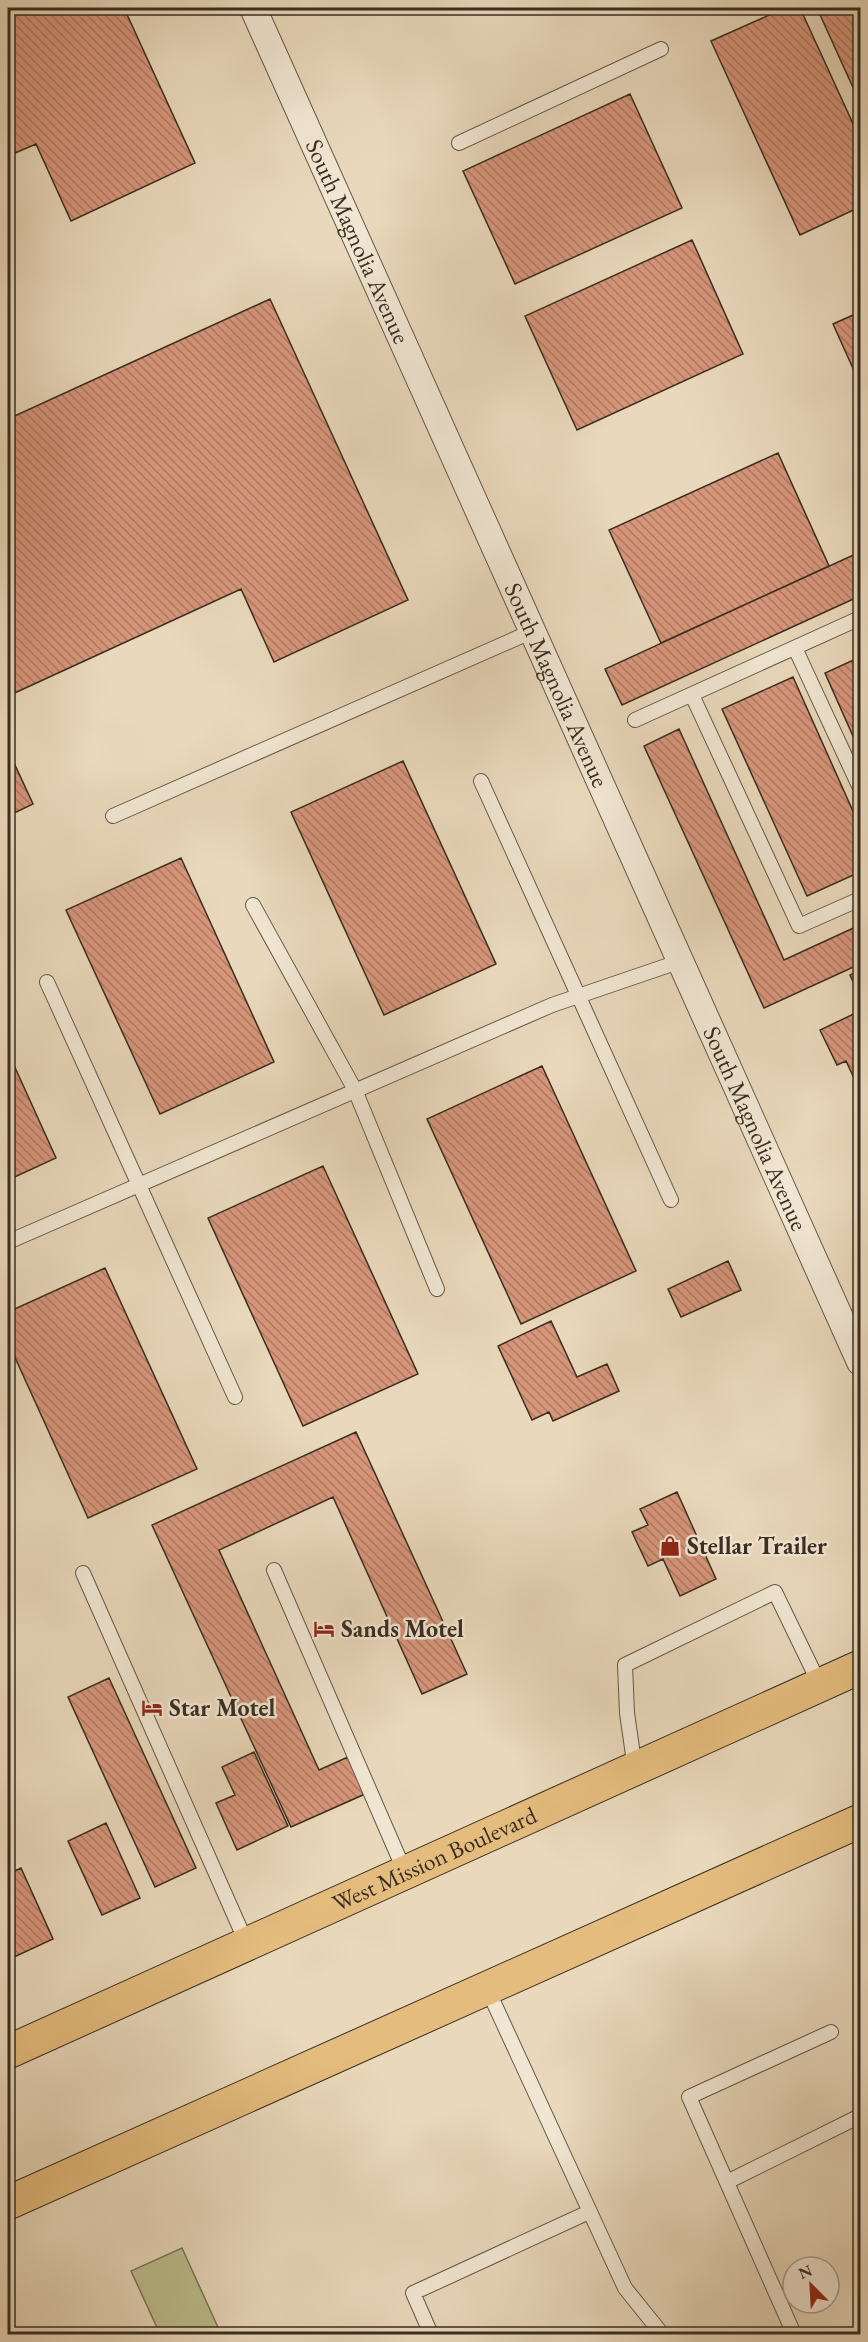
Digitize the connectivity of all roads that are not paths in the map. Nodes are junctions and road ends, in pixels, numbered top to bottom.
1 (253, 8) edge
2 (661, 49) dead end
3 (459, 143) dead end
4 (861, 618) edge
5 (533, 631) junction
6 (795, 648) junction
7 (692, 695) junction
8 (635, 720) dead end
9 (481, 781) dead end
10 (861, 788) edge
11 (113, 816) dead end
12 (861, 899) edge
13 (253, 905) dead end
14 (681, 961) junction
15 (47, 982) dead end
16 (577, 996) junction
17 (355, 1090) junction
18 (137, 1185) junction
19 (671, 1200) dead end
20 (8, 1242) edge
21 (437, 1289) dead end
22 (861, 1362) edge
23 (235, 1397) dead end
24 (274, 1570) dead end
25 (83, 1573) dead end
26 (861, 1667) edge
27 (820, 1685) junction
28 (635, 1769) junction
29 (861, 1821) edge
30 (405, 1872) junction
31 (247, 1944) junction
32 (487, 1988) junction
33 (831, 2032) dead end
34 (8, 2052) edge
35 (861, 2116) edge
36 (727, 2182) junction
37 (8, 2203) edge
38 (589, 2212) junction
39 (431, 2334) edge
40 (661, 2334) edge
41 (794, 2334) edge

1 - 5 street, South Magnolia Avenue
2 - 3 lane
4 - 6 lane
5 - 11 lane
5 - 14 street, South Magnolia Avenue
6 - 7 lane
6 - 10 lane
7 - 8 lane
7 - 12 lane
9 - 16 lane
13 - 17 lane
14 - 16 lane
14 - 22 street, South Magnolia Avenue
15 - 18 lane
16 - 17 lane
16 - 19 lane
17 - 18 lane
17 - 21 lane
18 - 20 lane
18 - 23 lane
24 - 30 lane
25 - 31 lane
26 - 27 main road, West Mission Boulevard
27 - 28 main road, West Mission Boulevard
27 - 28 lane
28 - 30 main road, West Mission Boulevard
29 - 32 main road
30 - 31 main road, West Mission Boulevard
31 - 34 main road, West Mission Boulevard
32 - 37 main road
32 - 38 lane
33 - 36 lane
35 - 36 lane
36 - 41 lane
38 - 39 lane
38 - 40 lane

